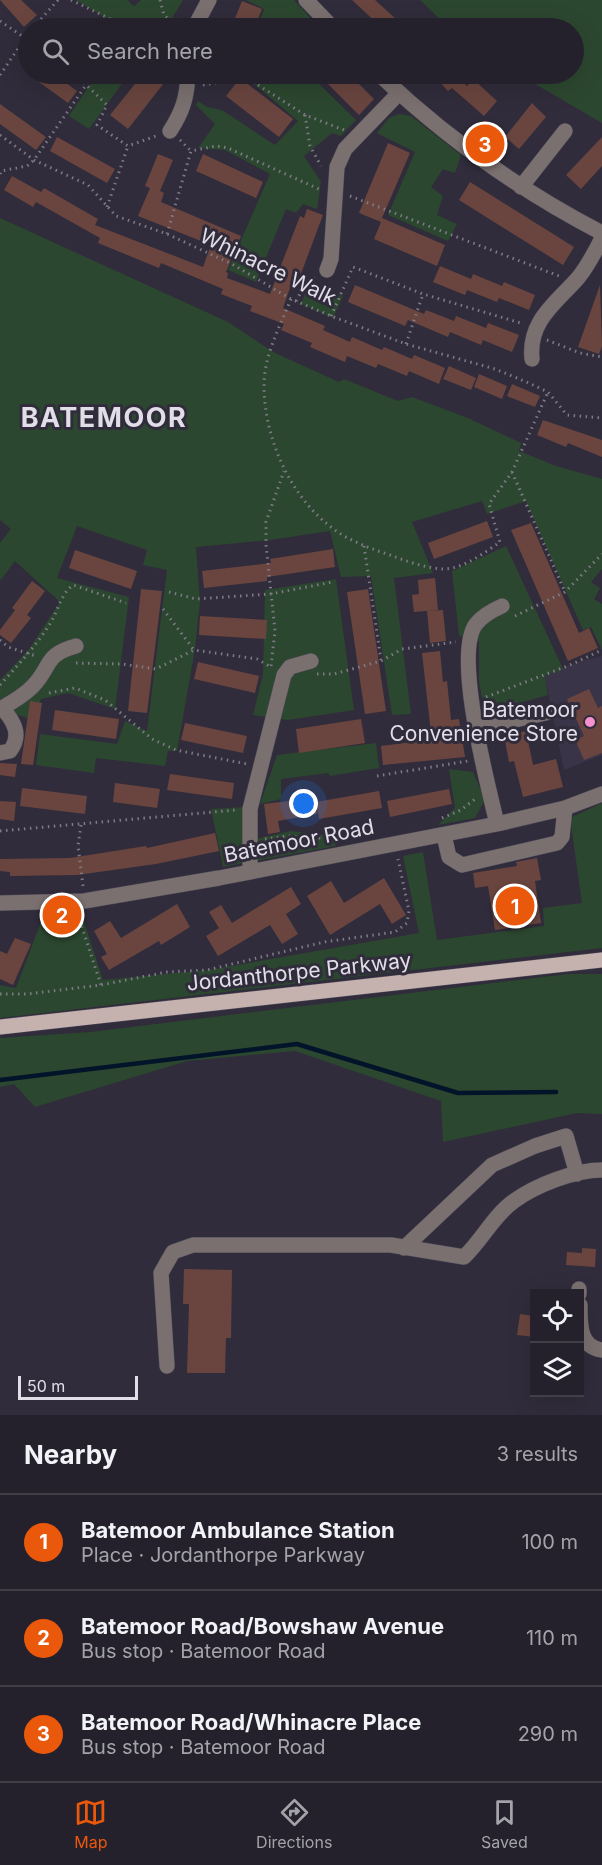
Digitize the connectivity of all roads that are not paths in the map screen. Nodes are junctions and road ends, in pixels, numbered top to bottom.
1 (209, 0) edge
2 (306, 0) edge
3 (199, 18) edge
4 (323, 18) edge
5 (187, 84) edge
6 (390, 84) edge
7 (399, 93) junction
8 (170, 131) road end
9 (565, 131) dead end
10 (521, 187) junction
11 (602, 234) edge
12 (602, 238) edge
13 (327, 270) dead end
14 (532, 359) dead end
15 (502, 606) road end
16 (76, 646) road end
17 (313, 668) road end
18 (1, 709) edge
19 (550, 712) dead end
20 (476, 729) junction
21 (0, 753) edge
22 (602, 794) edge
23 (565, 808) junction
24 (497, 824) junction
25 (441, 827) junction
26 (250, 871) junction
27 (0, 903) edge
28 (602, 960) edge
29 (0, 1027) edge
30 (602, 1170) edge
31 (577, 1174) junction
32 (404, 1248) junction
33 (584, 1338) edge
34 (602, 1350) edge
35 (167, 1366) dead end

1 - 3 street
2 - 4 street
5 - 8 street
6 - 7 street
7 - 10 street
7 - 13 street
9 - 10 street
10 - 11 street
12 - 14 street
15 - 20 street
16 - 18 street
17 - 26 street
18 - 21 street
19 - 20 street
20 - 24 street
22 - 23 street, Batemoor Road
23 - 24 street, Batemoor Road
23 - 25 street
24 - 25 street, Batemoor Road
25 - 26 street, Batemoor Road
26 - 27 street, Batemoor Road
28 - 29 main road, Jordanthorpe Parkway
30 - 31 street
31 - 32 street
31 - 32 street
32 - 35 street
33 - 34 street

